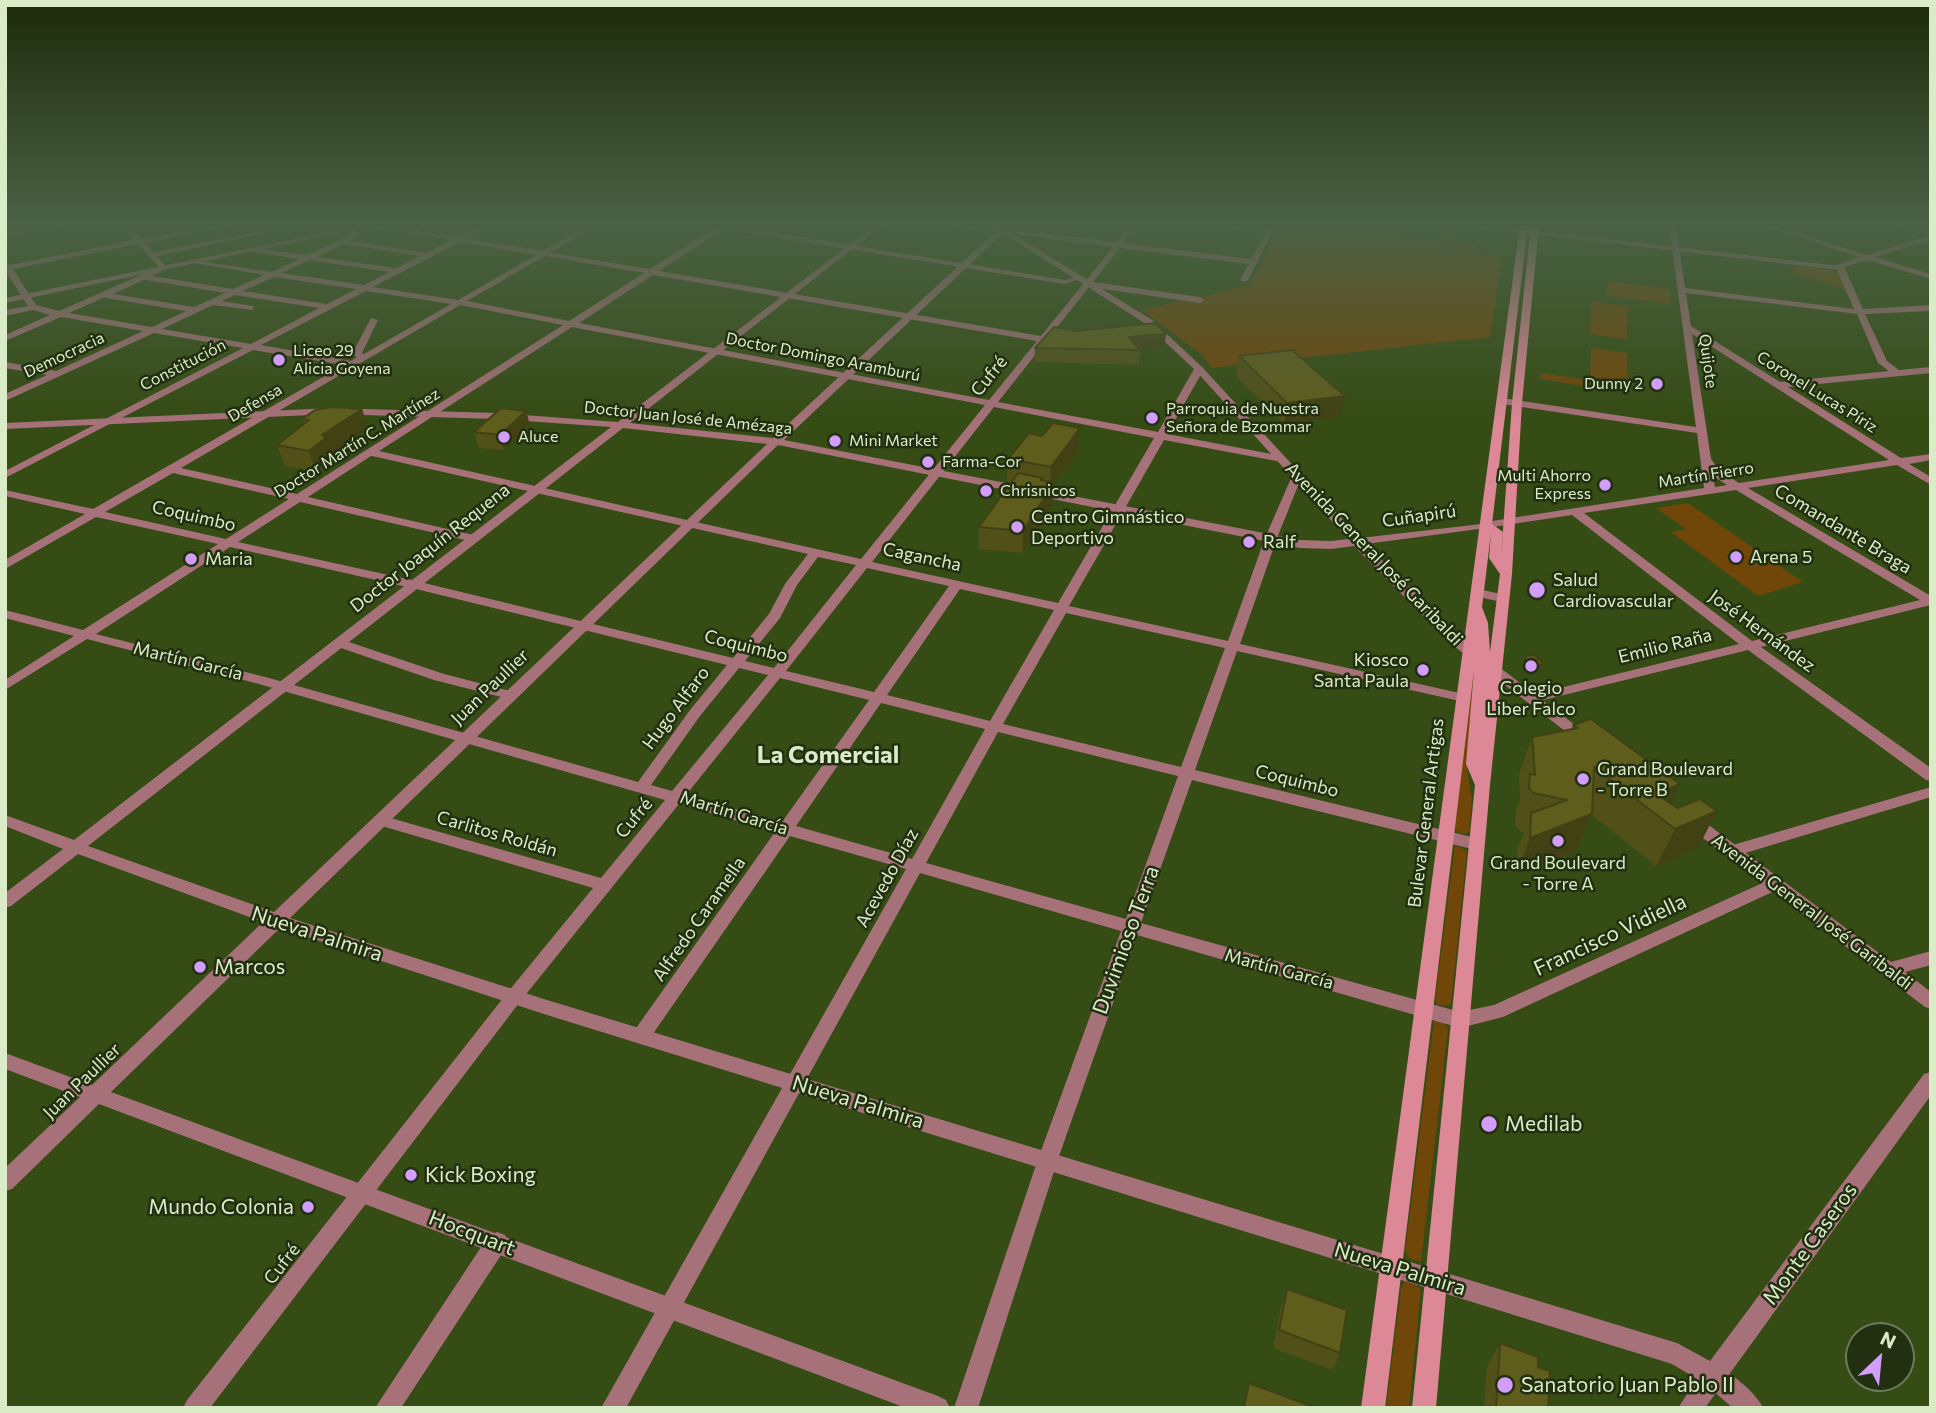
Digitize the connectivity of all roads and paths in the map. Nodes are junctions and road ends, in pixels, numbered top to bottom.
1 (1682, 290) edge
2 (23, 291) edge
3 (52, 291) edge
4 (114, 291) edge
5 (226, 291) edge
6 (358, 291) edge
7 (384, 291) edge
8 (477, 291) edge
9 (620, 291) edge
10 (773, 291) edge
11 (795, 291) edge
12 (935, 291) edge
13 (1079, 291) edge
14 (1098, 291) edge
15 (1111, 291) edge
16 (1130, 291) edge
17 (1516, 291) edge
18 (1529, 291) edge
19 (1690, 291) edge
20 (1850, 291) edge
21 (233, 292) junction
22 (791, 294) junction
23 (1104, 294) junction
24 (104, 295) junction
25 (27, 296) junction
26 (1200, 300) dead end
27 (5, 301) edge
28 (212, 302) junction
29 (457, 302) junction
30 (33, 307) junction
31 (327, 307) junction
32 (250, 308) dead end
33 (1931, 308) edge
34 (195, 310) junction
35 (1860, 312) junction
36 (5, 313) edge
37 (60, 314) junction
38 (909, 315) junction
39 (374, 320) dead end
40 (569, 325) junction
41 (1687, 327) junction
42 (152, 330) junction
43 (5, 338) edge
44 (1044, 339) junction
45 (252, 347) junction
46 (715, 353) junction
47 (365, 357) junction
48 (354, 364) junction
49 (5, 365) edge
50 (1199, 369) junction
51 (1896, 372) junction
52 (1931, 372) edge
53 (56, 374) junction
54 (845, 377) junction
55 (1777, 385) junction
56 (5, 398) edge
57 (1502, 401) junction
58 (1517, 403) junction
59 (990, 405) junction
60 (269, 413) junction
61 (433, 414) junction
62 (109, 421) junction
63 (622, 425) junction
64 (5, 426) edge
65 (1702, 430) junction
66 (1158, 436) junction
67 (777, 442) junction
68 (372, 453) junction
69 (1931, 457) edge
70 (1282, 459) junction
71 (1707, 461) junction
72 (1898, 461) junction
73 (171, 469) junction
74 (936, 474) junction
75 (5, 475) edge
76 (1297, 476) junction
77 (1931, 482) edge
78 (1738, 486) junction
79 (537, 490) junction
80 (1710, 491) junction
81 (5, 493) edge
82 (299, 498) junction
83 (1119, 509) junction
84 (1574, 511) junction
85 (95, 514) junction
86 (1511, 522) junction
87 (689, 523) junction
88 (1486, 525) junction
89 (474, 538) junction
90 (1271, 538) junction
91 (1358, 543) junction
92 (228, 544) junction
93 (816, 552) junction
94 (865, 563) junction
95 (5, 565) edge
96 (1506, 574) junction
97 (958, 583) junction
98 (416, 585) junction
99 (1478, 593) junction
100 (1502, 598) junction
101 (1931, 601) edge
102 (1063, 606) junction
103 (1476, 608) junction
104 (5, 614) edge
105 (582, 625) junction
106 (83, 636) junction
107 (340, 643) junction
108 (1749, 644) junction
109 (1233, 645) junction
110 (1468, 650) junction
111 (734, 663) junction
112 (1494, 671) junction
113 (777, 673) junction
114 (5, 686) edge
115 (281, 688) junction
116 (509, 695) junction
117 (877, 698) junction
118 (1464, 698) junction
119 (1531, 699) junction
120 (994, 726) junction
121 (463, 740) junction
122 (1594, 747) edge
123 (1186, 774) junction
124 (1931, 776) edge
125 (1482, 785) junction
126 (642, 787) junction
127 (1931, 792) edge
128 (678, 796) junction
129 (1679, 811) edge
130 (5, 820) edge
131 (380, 820) junction
132 (786, 829) junction
133 (1446, 836) junction
134 (1476, 844) junction
135 (75, 848) junction
136 (1732, 851) junction
137 (915, 867) junction
138 (1775, 884) junction
139 (603, 885) junction
140 (5, 902) edge
141 (273, 921) junction
142 (1130, 929) junction
143 (1931, 958) edge
144 (1888, 970) junction
145 (513, 998) junction
146 (1931, 1002) edge
147 (1423, 1009) junction
148 (1460, 1020) junction
149 (641, 1035) junction
150 (5, 1061) edge
151 (1931, 1080) edge
152 (796, 1083) junction
153 (96, 1094) junction
154 (1048, 1159) junction
155 (5, 1182) edge
156 (362, 1192) junction
157 (497, 1242) junction
158 (1391, 1265) junction
159 (1437, 1280) junction
160 (668, 1307) junction
161 (1713, 1376) junction
162 (195, 1408) edge
163 (387, 1408) edge
164 (614, 1408) edge
165 (938, 1408) edge
166 (966, 1408) edge
167 (1373, 1408) edge
168 (1424, 1408) edge
169 (1690, 1408) edge
170 (1751, 1408) edge

1 - 41 street, Quijote
2 - 25 street
3 - 25 street
4 - 24 street
5 - 21 street
6 - 31 street, Constitución
7 - 29 street, Doctor Domingo Aramburú
8 - 29 street, Defensa
9 - 40 street, Doctor Martín C. Martínez
10 - 22 street
11 - 22 street, Doctor Joaquín Requena
12 - 38 street, Juan Paullier
13 - 44 street, Cufré
14 - 23 street, Avenida General José Garibaldi
15 - 23 street
16 - 26 street
17 - 57 main road, Bulevar General Artigas
18 - 58 main road
19 - 35 street
20 - 35 street
21 - 28 street, Democracia
21 - 31 street
22 - 38 street
22 - 46 street, Doctor Joaquín Requena
23 - 50 street, Avenida General José Garibaldi
24 - 34 street
24 - 37 street
25 - 27 street
25 - 30 street
28 - 32 street
28 - 34 street, Democracia
29 - 40 street, Doctor Domingo Aramburú
29 - 47 street, Defensa
30 - 36 street
30 - 37 street
31 - 45 street, Constitución
33 - 35 street
34 - 42 street, Democracia
35 - 51 street
37 - 42 street
37 - 43 street
38 - 44 street
38 - 54 street, Juan Paullier
39 - 47 street
40 - 46 street, Doctor Domingo Aramburú
40 - 61 street, Doctor Martín C. Martínez
41 - 55 street, Coronel Lucas Píriz
41 - 65 street, Quijote
42 - 45 street
42 - 53 street, Democracia
44 - 59 street, Cufré
45 - 48 street
45 - 62 street, Constitución
46 - 54 street, Doctor Domingo Aramburú
46 - 63 street, Doctor Joaquín Requena
47 - 48 street, Defensa
48 - 60 street, Defensa
49 - 53 street
50 - 66 street, Acevedo Díaz
50 - 70 street, Avenida General José Garibaldi
51 - 52 street
51 - 55 street
53 - 56 street, Democracia
54 - 59 street, Doctor Domingo Aramburú
54 - 67 street, Juan Paullier
55 - 72 street, Coronel Lucas Píriz
57 - 58 street
57 - 88 main road, Bulevar General Artigas
58 - 65 street
58 - 86 main road
59 - 66 street, Doctor Domingo Aramburú
59 - 74 street, Cufré
60 - 61 street, Doctor Juan José de Amézaga
60 - 62 street, Doctor Juan José de Amézaga
60 - 73 street, Defensa
61 - 63 street, Doctor Juan José de Amézaga
61 - 68 street, Doctor Martín C. Martínez
62 - 64 street, Doctor Juan José de Amézaga
62 - 75 street, Constitución
63 - 67 street, Doctor Juan José de Amézaga
63 - 79 street, Doctor Joaquín Requena
65 - 71 street, Quijote
66 - 70 street, Doctor Domingo Aramburú
66 - 83 street, Acevedo Díaz
67 - 74 street, Doctor Juan José de Amézaga
67 - 87 street, Juan Paullier
68 - 79 street, Cagancha
68 - 82 street, Doctor Martín C. Martínez
69 - 72 street, Martín Fierro
70 - 76 street, Avenida General José Garibaldi
71 - 78 street
71 - 80 street, Quijote
72 - 77 street, Coronel Lucas Píriz
72 - 78 street, Martín Fierro
73 - 82 street
73 - 85 street, Defensa
74 - 83 street, Doctor Juan José de Amézaga
74 - 94 street, Cufré
76 - 90 street, Duvimioso Terra
76 - 91 street, Avenida General José Garibaldi
78 - 80 street, Martín Fierro
78 - 101 street, Comandante Braga
79 - 87 street, Cagancha
79 - 89 street, Doctor Joaquín Requena
80 - 84 street, Martín Fierro
81 - 85 street, Coquimbo
82 - 89 street
82 - 92 street, Doctor Martín C. Martínez
83 - 90 street, Doctor Juan José de Amézaga
83 - 102 street, Acevedo Díaz
84 - 86 street, Martín Fierro
84 - 108 street, José Hernández
85 - 92 street, Coquimbo
85 - 95 street, Defensa
86 - 88 street, Martín Fierro
86 - 96 main road
87 - 93 street, Cagancha
87 - 105 street, Juan Paullier
88 - 91 street, Cuñapirú
88 - 96 main road
88 - 99 main road, Bulevar General Artigas
89 - 98 street, Doctor Joaquín Requena
90 - 91 street, Doctor Juan José de Amézaga
90 - 109 street, Duvimioso Terra
91 - 110 street, Avenida General José Garibaldi
92 - 98 street, Coquimbo
92 - 106 street, Doctor Martín C. Martínez
93 - 94 street, Cagancha
93 - 111 street, Hugo Alfaro
94 - 97 street, Cagancha
94 - 113 street, Cufré
96 - 100 main road
97 - 102 street, Cagancha
97 - 117 street, Alfredo Caramella
98 - 105 street, Coquimbo
98 - 107 street, Doctor Joaquín Requena
99 - 100 street
99 - 103 main road, Bulevar General Artigas
100 - 112 main road
101 - 108 street, Emilio Raña
102 - 109 street, Cagancha
102 - 120 street, Acevedo Díaz
103 - 110 main road, Bulevar General Artigas
103 - 112 main road
104 - 106 street, Martín García
105 - 111 street, Coquimbo
105 - 116 street, Juan Paullier
106 - 114 street, Doctor Martín C. Martínez
106 - 115 street, Martín García
107 - 115 street, Doctor Joaquín Requena
107 - 116 street
108 - 119 street, Emilio Raña
108 - 124 street, José Hernández
109 - 118 street, Cagancha
109 - 123 street, Duvimioso Terra
110 - 112 street, Avenida General José Garibaldi
110 - 118 main road, Bulevar General Artigas
110 - 125 main road
111 - 113 street, Coquimbo
111 - 126 street, Hugo Alfaro
112 - 119 street, Avenida General José Garibaldi
112 - 125 main road
113 - 117 street, Coquimbo
113 - 128 street, Cufré
115 - 121 street, Martín García
115 - 135 street, Doctor Joaquín Requena
116 - 121 street, Juan Paullier
117 - 120 street, Coquimbo
117 - 132 street, Alfredo Caramella
118 - 133 main road, Bulevar General Artigas
119 - 122 street, Avenida General José Garibaldi
120 - 123 street, Coquimbo
120 - 137 street, Acevedo Díaz
121 - 126 street, Martín García
121 - 131 street, Juan Paullier
123 - 133 street, Coquimbo
123 - 142 street, Duvimioso Terra
125 - 134 main road
126 - 128 street, Martín García
127 - 136 street
128 - 132 street, Martín García
128 - 139 street, Cufré
129 - 136 street, Avenida General José Garibaldi
130 - 135 street, Nueva Palmira
131 - 139 street, Carlitos Roldán
131 - 141 street, Juan Paullier
132 - 137 street, Martín García
132 - 149 street, Alfredo Caramella
133 - 134 street, Coquimbo
133 - 147 main road, Bulevar General Artigas
134 - 148 main road
135 - 140 street, Doctor Joaquín Requena
135 - 141 street, Nueva Palmira
136 - 138 street, Avenida General José Garibaldi
137 - 142 street, Martín García
137 - 152 street, Acevedo Díaz
138 - 144 street, Avenida General José Garibaldi
138 - 148 street, Francisco Vidiella
139 - 145 street, Cufré
141 - 145 street, Nueva Palmira
141 - 153 street, Juan Paullier
142 - 147 street, Martín García
142 - 154 street, Duvimioso Terra
143 - 144 street
144 - 146 street, Avenida General José Garibaldi
145 - 149 street, Nueva Palmira
145 - 156 street, Cufré
147 - 148 street, Martín García
147 - 158 main road, Bulevar General Artigas
148 - 159 main road
149 - 152 street, Nueva Palmira
150 - 153 street, Hocquart
151 - 161 street, Monte Caseros
152 - 154 street, Nueva Palmira
152 - 160 street, Acevedo Díaz
153 - 155 street, Juan Paullier
153 - 156 street, Hocquart
154 - 158 street, Nueva Palmira
154 - 166 street, Duvimioso Terra
156 - 157 street, Hocquart
156 - 162 street, Cufré
157 - 160 street, Hocquart
157 - 163 street
158 - 159 street, Nueva Palmira
158 - 167 main road, Bulevar General Artigas
159 - 161 street, Nueva Palmira
159 - 168 main road
160 - 164 street, Acevedo Díaz
160 - 165 street, Hocquart
161 - 169 street, Monte Caseros
161 - 170 street, Nueva Palmira

